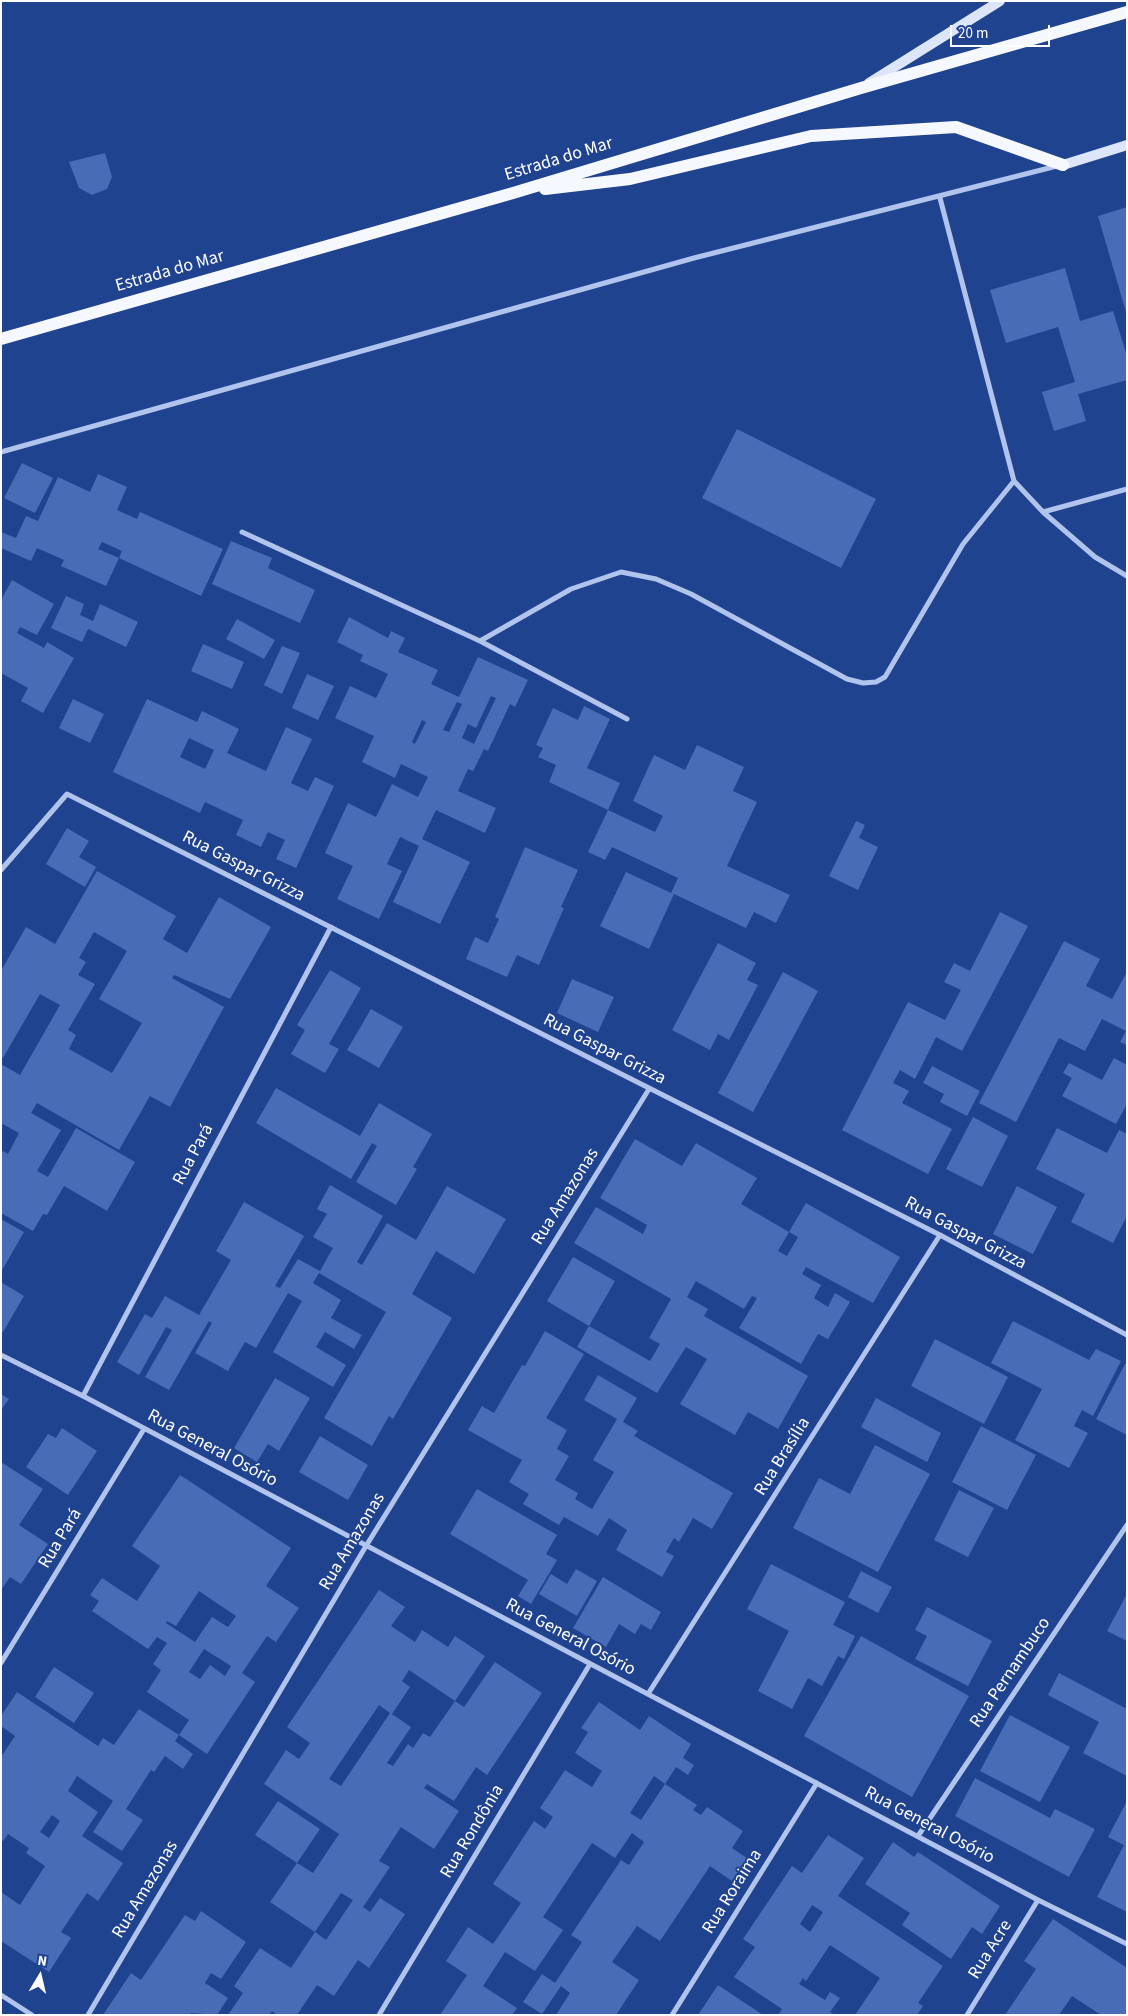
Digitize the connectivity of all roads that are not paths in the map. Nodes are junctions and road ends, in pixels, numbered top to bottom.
1 (1000, 1) edge
2 (1127, 12) edge
3 (861, 88) junction
4 (1127, 145) edge
5 (1063, 165) junction
6 (513, 193) junction
7 (940, 198) junction
8 (1, 338) edge
9 (1, 452) edge
10 (1014, 481) junction
11 (1127, 489) edge
12 (1043, 512) junction
13 (242, 532) dead end
14 (1127, 576) edge
15 (480, 640) junction
16 (627, 719) dead end
17 (1, 870) edge
18 (330, 927) junction
19 (650, 1088) junction
20 (940, 1235) junction
21 (1127, 1335) edge
22 (1, 1355) edge
23 (83, 1396) junction
24 (144, 1429) junction
25 (1127, 1525) edge
26 (366, 1546) junction
27 (1, 1663) edge
28 (590, 1664) junction
29 (648, 1694) junction
30 (818, 1783) junction
31 (918, 1836) junction
32 (1038, 1900) junction
33 (1127, 1944) edge
34 (1, 1995) edge
35 (32, 2015) edge
36 (88, 2015) edge
37 (379, 2015) edge
38 (672, 2015) edge
39 (967, 2015) edge

1 - 3 main road
2 - 3 main road, Estrada do Mar
3 - 6 main road, Estrada do Mar
4 - 5 main road
5 - 6 main road
5 - 7 street
6 - 8 main road, Estrada do Mar
7 - 9 street
7 - 10 street
10 - 12 street
10 - 15 street
11 - 12 street
12 - 14 street
13 - 15 street
15 - 16 street
17 - 18 street, Rua Gaspar Grizza
18 - 19 street, Rua Gaspar Grizza
18 - 23 street, Rua Pará
19 - 20 street, Rua Gaspar Grizza
19 - 26 street, Rua Amazonas
20 - 21 street, Rua Gaspar Grizza
20 - 29 street, Rua Brasília
22 - 23 street, Rua General Osório
23 - 24 street, Rua General Osório
24 - 26 street, Rua General Osório
24 - 27 street, Rua Pará
25 - 31 street, Rua Pernambuco
26 - 28 street, Rua General Osório
26 - 36 street, Rua Amazonas
28 - 29 street, Rua General Osório
28 - 37 street, Rua Rondônia
29 - 30 street, Rua General Osório
30 - 31 street, Rua General Osório
30 - 38 street, Rua Roraima
31 - 32 street, Rua General Osório
32 - 33 street, Rua General Osório
32 - 39 street, Rua Acre
34 - 35 street

